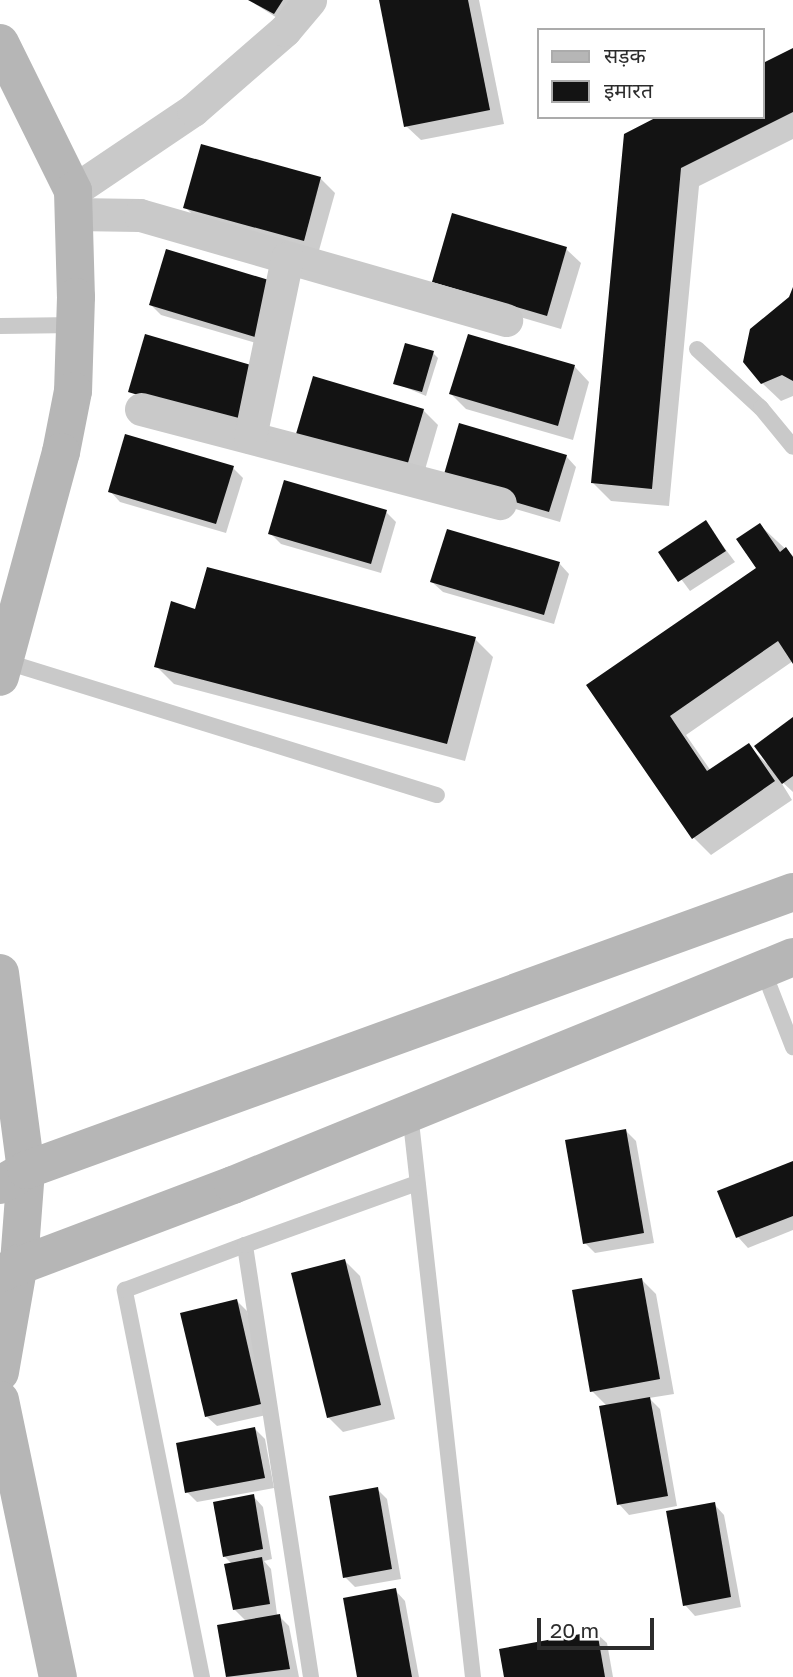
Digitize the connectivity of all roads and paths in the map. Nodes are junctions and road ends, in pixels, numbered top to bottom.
1 (310, 0) edge
2 (0, 43) edge
3 (74, 202) junction
4 (287, 258) junction
5 (506, 320) dead end
6 (76, 325) junction
7 (0, 326) edge
8 (696, 349) dead end
9 (141, 409) dead end
10 (250, 437) junction
11 (793, 447) edge
12 (500, 503) dead end
13 (3, 670) edge
14 (437, 795) dead end
15 (793, 892) edge
16 (778, 964) edge
17 (0, 974) edge
18 (793, 1047) edge
19 (410, 1113) junction
20 (13, 1178) edge
21 (417, 1183) junction
22 (245, 1245) junction
23 (9, 1268) edge
24 (0, 1372) edge
25 (0, 1400) edge
26 (58, 1677) edge
27 (202, 1677) edge
28 (311, 1677) edge
29 (473, 1677) edge

1 - 3 street
2 - 3 main road
3 - 4 street
3 - 6 main road
4 - 5 street
4 - 10 street
6 - 7 lane
6 - 13 main road
8 - 11 lane
9 - 10 street
10 - 12 street
13 - 14 lane
15 - 20 main road
16 - 18 lane
16 - 19 main road
17 - 20 main road
19 - 21 lane
19 - 23 main road
20 - 23 main road
21 - 22 lane
21 - 29 lane
22 - 27 lane
22 - 28 lane
23 - 24 main road
25 - 26 main road

